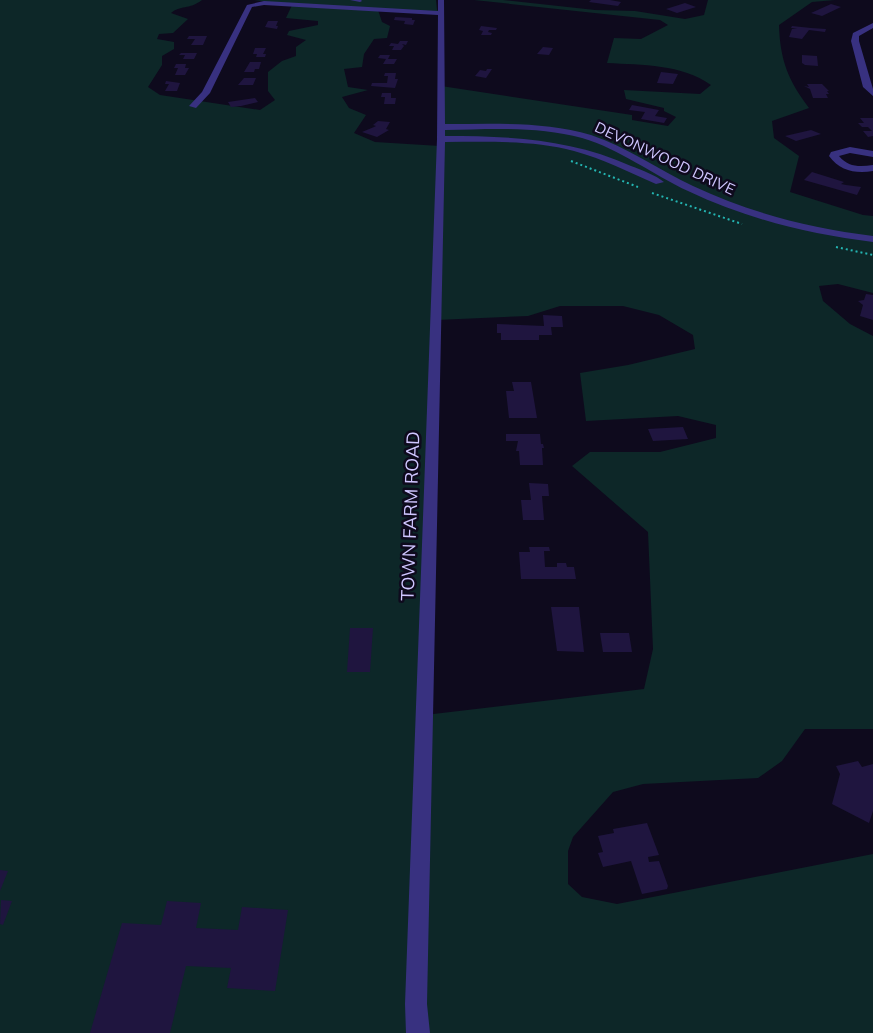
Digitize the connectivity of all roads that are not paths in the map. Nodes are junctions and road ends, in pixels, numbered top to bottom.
1 (352, 0) edge
2 (360, 1) edge
3 (441, 7) edge
4 (873, 25) edge
5 (873, 94) edge
6 (193, 106) dead end
7 (441, 133) junction
8 (873, 154) edge
9 (873, 168) edge
10 (873, 239) edge
11 (873, 249) edge
12 (418, 1033) edge

1 - 2 lane
3 - 6 street
3 - 7 street, TOWN FARM ROAD
4 - 5 street
7 - 10 street, DEVONWOOD DRIVE
7 - 11 street, DEVONWOOD DRIVE
7 - 12 street, TOWN FARM ROAD
8 - 9 street

